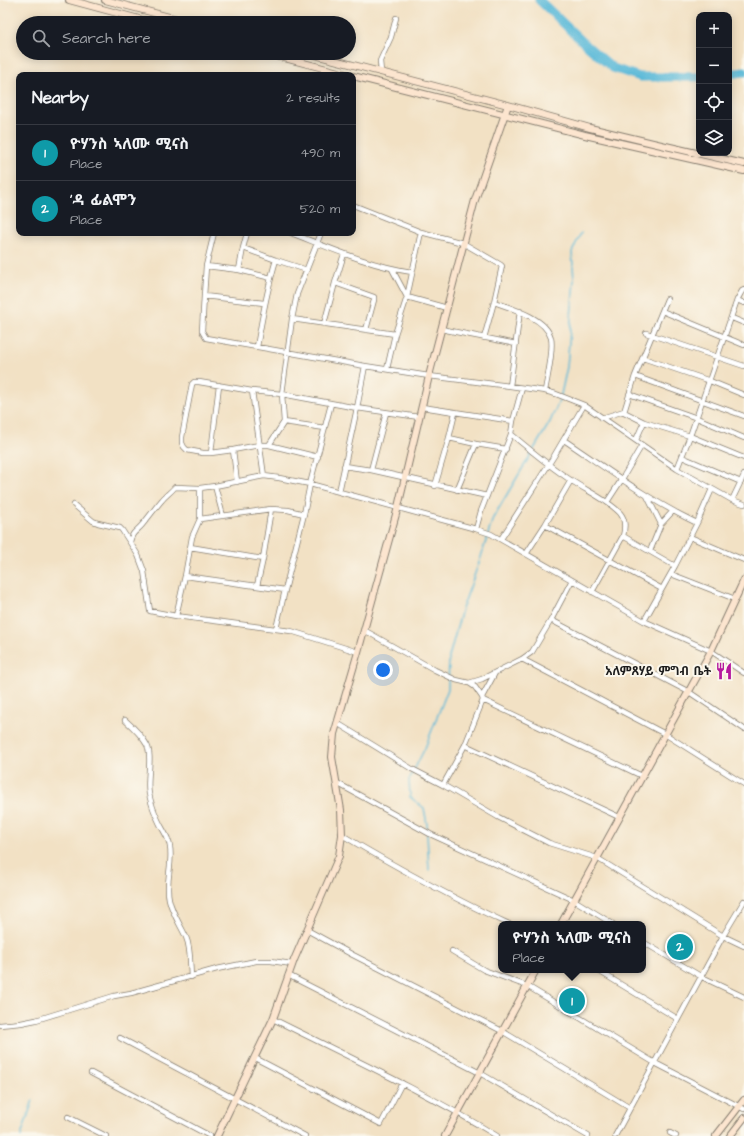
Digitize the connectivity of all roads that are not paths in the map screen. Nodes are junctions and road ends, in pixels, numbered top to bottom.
1 (69, 0) edge
2 (104, 0) edge
3 (128, 16) edge
4 (165, 16) edge
5 (396, 18) dead end
6 (289, 60) edge
7 (334, 60) edge
8 (331, 72) edge
9 (381, 72) junction
10 (356, 76) edge
11 (508, 105) junction
12 (504, 115) junction
13 (672, 148) junction
14 (671, 155) junction
15 (744, 164) edge
16 (744, 171) edge
17 (356, 206) edge
18 (421, 232) junction
19 (213, 236) edge
20 (246, 236) edge
21 (299, 236) edge
22 (320, 236) edge
23 (318, 243) junction
24 (463, 243) junction
25 (243, 248) junction
26 (344, 254) junction
27 (276, 260) junction
28 (206, 266) junction
29 (392, 269) junction
30 (239, 270) junction
31 (307, 270) junction
32 (412, 272) junction
33 (271, 278) junction
34 (334, 283) junction
35 (744, 290) edge
36 (204, 296) junction
37 (407, 297) junction
38 (667, 299) dead end
39 (737, 300) junction
40 (494, 302) junction
41 (264, 303) junction
42 (744, 303) edge
43 (447, 308) junction
44 (520, 311) junction
45 (662, 311) junction
46 (732, 318) junction
47 (292, 319) junction
48 (744, 323) edge
49 (324, 324) junction
50 (442, 329) junction
51 (366, 330) junction
52 (646, 333) dead end
53 (395, 334) junction
54 (653, 335) junction
55 (725, 336) junction
56 (484, 338) junction
57 (516, 344) junction
58 (744, 344) edge
59 (257, 347) junction
60 (288, 352) junction
61 (718, 357) junction
62 (643, 358) junction
63 (365, 366) junction
64 (744, 366) edge
65 (387, 369) junction
66 (429, 376) junction
67 (636, 376) junction
68 (710, 382) junction
69 (219, 385) junction
70 (510, 386) junction
71 (522, 388) junction
72 (252, 391) junction
73 (545, 391) junction
74 (282, 394) junction
75 (629, 394) junction
76 (744, 396) edge
77 (703, 401) junction
78 (331, 404) junction
79 (584, 405) junction
80 (358, 408) junction
81 (422, 408) junction
82 (624, 411) junction
83 (386, 413) junction
84 (455, 413) junction
85 (744, 416) edge
86 (420, 417) junction
87 (602, 418) junction
88 (697, 418) junction
89 (513, 421) junction
90 (284, 422) junction
91 (644, 422) junction
92 (326, 428) junction
93 (511, 434) junction
94 (690, 436) junction
95 (449, 438) junction
96 (744, 438) edge
97 (564, 440) junction
98 (636, 440) junction
99 (476, 444) junction
100 (259, 445) junction
101 (269, 445) junction
102 (642, 445) junction
103 (506, 449) junction
104 (233, 450) junction
105 (211, 453) junction
106 (318, 457) junction
107 (682, 457) junction
108 (744, 458) edge
109 (548, 465) junction
110 (344, 466) junction
111 (677, 469) junction
112 (371, 470) junction
113 (744, 475) edge
114 (264, 476) junction
115 (404, 478) junction
116 (622, 479) junction
117 (571, 480) junction
118 (237, 482) junction
119 (741, 482) junction
120 (310, 484) junction
121 (215, 486) junction
122 (435, 486) junction
123 (200, 488) junction
124 (712, 489) junction
125 (457, 490) junction
126 (339, 492) junction
127 (487, 496) junction
128 (647, 496) junction
129 (732, 500) junction
130 (607, 502) junction
131 (744, 504) edge
132 (74, 505) dead end
133 (398, 507) junction
134 (270, 508) junction
135 (673, 511) junction
136 (304, 514) junction
137 (223, 516) junction
138 (200, 519) junction
139 (697, 523) junction
140 (660, 524) junction
141 (545, 525) junction
142 (476, 529) junction
143 (622, 536) junction
144 (690, 538) junction
145 (501, 539) junction
146 (130, 542) junction
147 (190, 547) junction
148 (650, 551) junction
149 (526, 554) junction
150 (263, 559) junction
151 (609, 560) junction
152 (744, 560) edge
153 (676, 566) junction
154 (671, 574) junction
155 (185, 576) junction
156 (572, 580) junction
157 (744, 580) edge
158 (257, 586) junction
159 (662, 589) junction
160 (285, 590) junction
161 (592, 592) junction
162 (735, 599) junction
163 (176, 616) junction
164 (551, 620) junction
165 (644, 621) junction
166 (276, 629) junction
167 (364, 630) junction
168 (711, 651) junction
169 (358, 652) junction
170 (522, 659) junction
171 (495, 672) junction
172 (744, 673) edge
173 (469, 683) junction
174 (688, 692) junction
175 (483, 698) junction
176 (125, 720) dead end
177 (337, 723) junction
178 (744, 729) edge
179 (665, 734) junction
180 (465, 745) junction
181 (642, 776) junction
182 (337, 783) junction
183 (744, 784) edge
184 (443, 785) junction
185 (619, 817) junction
186 (342, 835) junction
187 (597, 858) junction
188 (574, 900) junction
189 (744, 901) edge
190 (502, 921) edge
191 (563, 921) edge
192 (608, 921) edge
193 (307, 930) junction
194 (723, 936) junction
195 (646, 944) edge
196 (744, 946) edge
197 (452, 951) dead end
198 (292, 964) junction
199 (534, 973) edge
200 (602, 973) edge
201 (288, 975) junction
202 (191, 977) junction
203 (702, 977) junction
204 (527, 986) junction
205 (744, 997) edge
206 (273, 1019) junction
207 (678, 1019) junction
208 (0, 1025) edge
209 (502, 1031) junction
210 (120, 1038) dead end
211 (255, 1058) junction
212 (655, 1063) junction
213 (480, 1072) junction
214 (91, 1073) dead end
215 (402, 1083) junction
216 (234, 1098) junction
217 (744, 1100) edge
218 (742, 1107) edge
219 (630, 1108) junction
220 (458, 1112) junction
221 (68, 1117) dead end
222 (744, 1118) edge
223 (670, 1132) dead end
224 (106, 1136) edge
225 (210, 1136) edge
226 (216, 1136) edge
227 (305, 1136) edge
228 (445, 1136) edge
229 (497, 1136) edge
230 (588, 1136) edge
231 (615, 1136) edge
232 (676, 1136) edge
233 (716, 1136) edge
234 (730, 1136) edge

1 - 3 street
2 - 4 street
5 - 9 street
6 - 8 street
7 - 9 street
9 - 11 street
10 - 12 street
11 - 12 street
11 - 13 street
12 - 14 street
12 - 24 street
13 - 14 street
13 - 15 street
14 - 16 street
17 - 18 street
18 - 24 street
18 - 32 street
19 - 28 street
20 - 25 street
21 - 23 street
22 - 23 street
23 - 26 street
23 - 31 street
24 - 40 street
24 - 43 street
25 - 27 street
25 - 30 street
26 - 29 street
26 - 34 street
27 - 31 street
27 - 33 street
28 - 30 street
28 - 36 street
29 - 32 street
29 - 37 street
30 - 33 street
31 - 47 street
32 - 37 street
33 - 41 street
34 - 49 street
34 - 51 street
35 - 39 street
36 - 41 street
36 - 59 street
37 - 43 street
37 - 53 street
38 - 45 street
39 - 42 street
39 - 46 street
40 - 44 street
40 - 56 street
41 - 59 street
43 - 50 street
44 - 57 street
44 - 73 street
45 - 54 street
45 - 55 street
46 - 48 street
46 - 55 street
47 - 49 street
47 - 60 street
49 - 51 street
50 - 56 street
50 - 66 street
51 - 53 street
52 - 54 street
53 - 65 street
54 - 61 street
54 - 62 street
55 - 58 street
55 - 61 street
56 - 57 street
57 - 70 street
59 - 60 street
60 - 63 street
60 - 74 street
61 - 64 street
61 - 68 street
62 - 67 street
62 - 68 street
63 - 65 street
63 - 80 street
65 - 66 street
66 - 70 street
66 - 81 street
67 - 75 street
67 - 77 street
68 - 76 street
68 - 77 street
69 - 72 street
69 - 105 street
69 - 105 street
70 - 71 street
71 - 73 street
71 - 89 street
72 - 74 street
72 - 100 street
73 - 79 street
74 - 78 street
74 - 90 street
75 - 82 street
75 - 88 street
77 - 85 street
77 - 88 street
78 - 80 street
78 - 92 street
79 - 87 street
79 - 97 street
80 - 83 street
80 - 110 street
81 - 84 street
81 - 86 street
82 - 87 street
82 - 91 street
83 - 86 street
83 - 112 street
84 - 89 street
84 - 95 street
86 - 115 street
87 - 98 street
88 - 94 street
88 - 96 street
89 - 93 street
90 - 92 street
90 - 101 street
91 - 94 street
91 - 98 street
92 - 106 street
93 - 103 street
93 - 109 street
94 - 107 street
94 - 108 street
95 - 99 street
95 - 122 street
97 - 109 street
97 - 116 street
98 - 102 street
99 - 103 street
99 - 125 street
100 - 101 street
100 - 104 street
100 - 114 street
101 - 106 street
102 - 111 street
102 - 116 street
103 - 127 street
104 - 105 street
104 - 118 street
106 - 120 street
107 - 111 street
107 - 119 street
109 - 117 street
109 - 145 street
110 - 112 street
110 - 126 street
111 - 124 street
112 - 115 street
113 - 119 street
114 - 118 street
114 - 120 street
115 - 122 street
115 - 133 street
116 - 128 street
116 - 130 street
117 - 130 street
117 - 141 street
118 - 121 street
119 - 129 street
120 - 126 street
120 - 136 street
121 - 123 street
121 - 137 street
122 - 125 street
123 - 138 street
123 - 146 street
124 - 129 street
124 - 139 street
125 - 127 street
126 - 133 street
127 - 142 street
128 - 135 street
128 - 140 street
129 - 131 street
130 - 143 street
132 - 146 street
133 - 142 street
133 - 167 street
134 - 136 street
134 - 137 street
134 - 150 street
135 - 139 street
135 - 140 street
136 - 160 street
137 - 138 street
138 - 147 street
139 - 144 street
140 - 148 street
141 - 149 street
141 - 151 street
142 - 145 street
143 - 148 street
143 - 151 street
144 - 152 street
144 - 153 street
145 - 149 street
146 - 163 street
147 - 150 street
147 - 155 street
148 - 153 street
149 - 156 street
150 - 158 street
151 - 159 street
151 - 161 street
153 - 154 street
154 - 159 street
154 - 162 street
155 - 158 street
155 - 163 street
156 - 161 street
156 - 164 street
157 - 162 street
158 - 160 street
159 - 165 street
160 - 166 street
161 - 165 street
162 - 168 street
163 - 166 street
164 - 170 street
164 - 174 street
165 - 168 street
166 - 169 street
167 - 169 street
167 - 173 street
168 - 172 street
168 - 174 street
169 - 177 street
170 - 171 street
170 - 179 street
171 - 173 street
171 - 175 street
173 - 175 street
174 - 178 street
174 - 179 street
175 - 180 street
175 - 181 street
176 - 202 street
177 - 182 street
177 - 184 street
179 - 181 street
179 - 183 street
180 - 184 street
180 - 185 street
181 - 185 street
182 - 186 street
182 - 188 street
184 - 187 street
185 - 187 street
186 - 190 street
186 - 193 street
187 - 188 street
187 - 194 street
188 - 191 street
188 - 192 street
189 - 194 street
193 - 198 street
193 - 209 street
194 - 196 street
194 - 203 street
195 - 203 street
197 - 204 street
198 - 201 street
198 - 202 street
199 - 204 street
200 - 207 street
201 - 206 street
201 - 213 street
202 - 208 street
203 - 205 street
203 - 207 street
204 - 209 street
204 - 212 street
206 - 211 street
206 - 215 street
207 - 212 street
209 - 213 street
209 - 219 street
210 - 216 street
211 - 215 street
211 - 216 street
212 - 218 street
212 - 219 street
213 - 220 street
213 - 230 street
214 - 225 street
215 - 220 street
216 - 226 street
216 - 227 street
217 - 218 street
218 - 233 street
219 - 231 street
220 - 228 street
220 - 229 street
221 - 224 street
222 - 234 street
223 - 232 street

